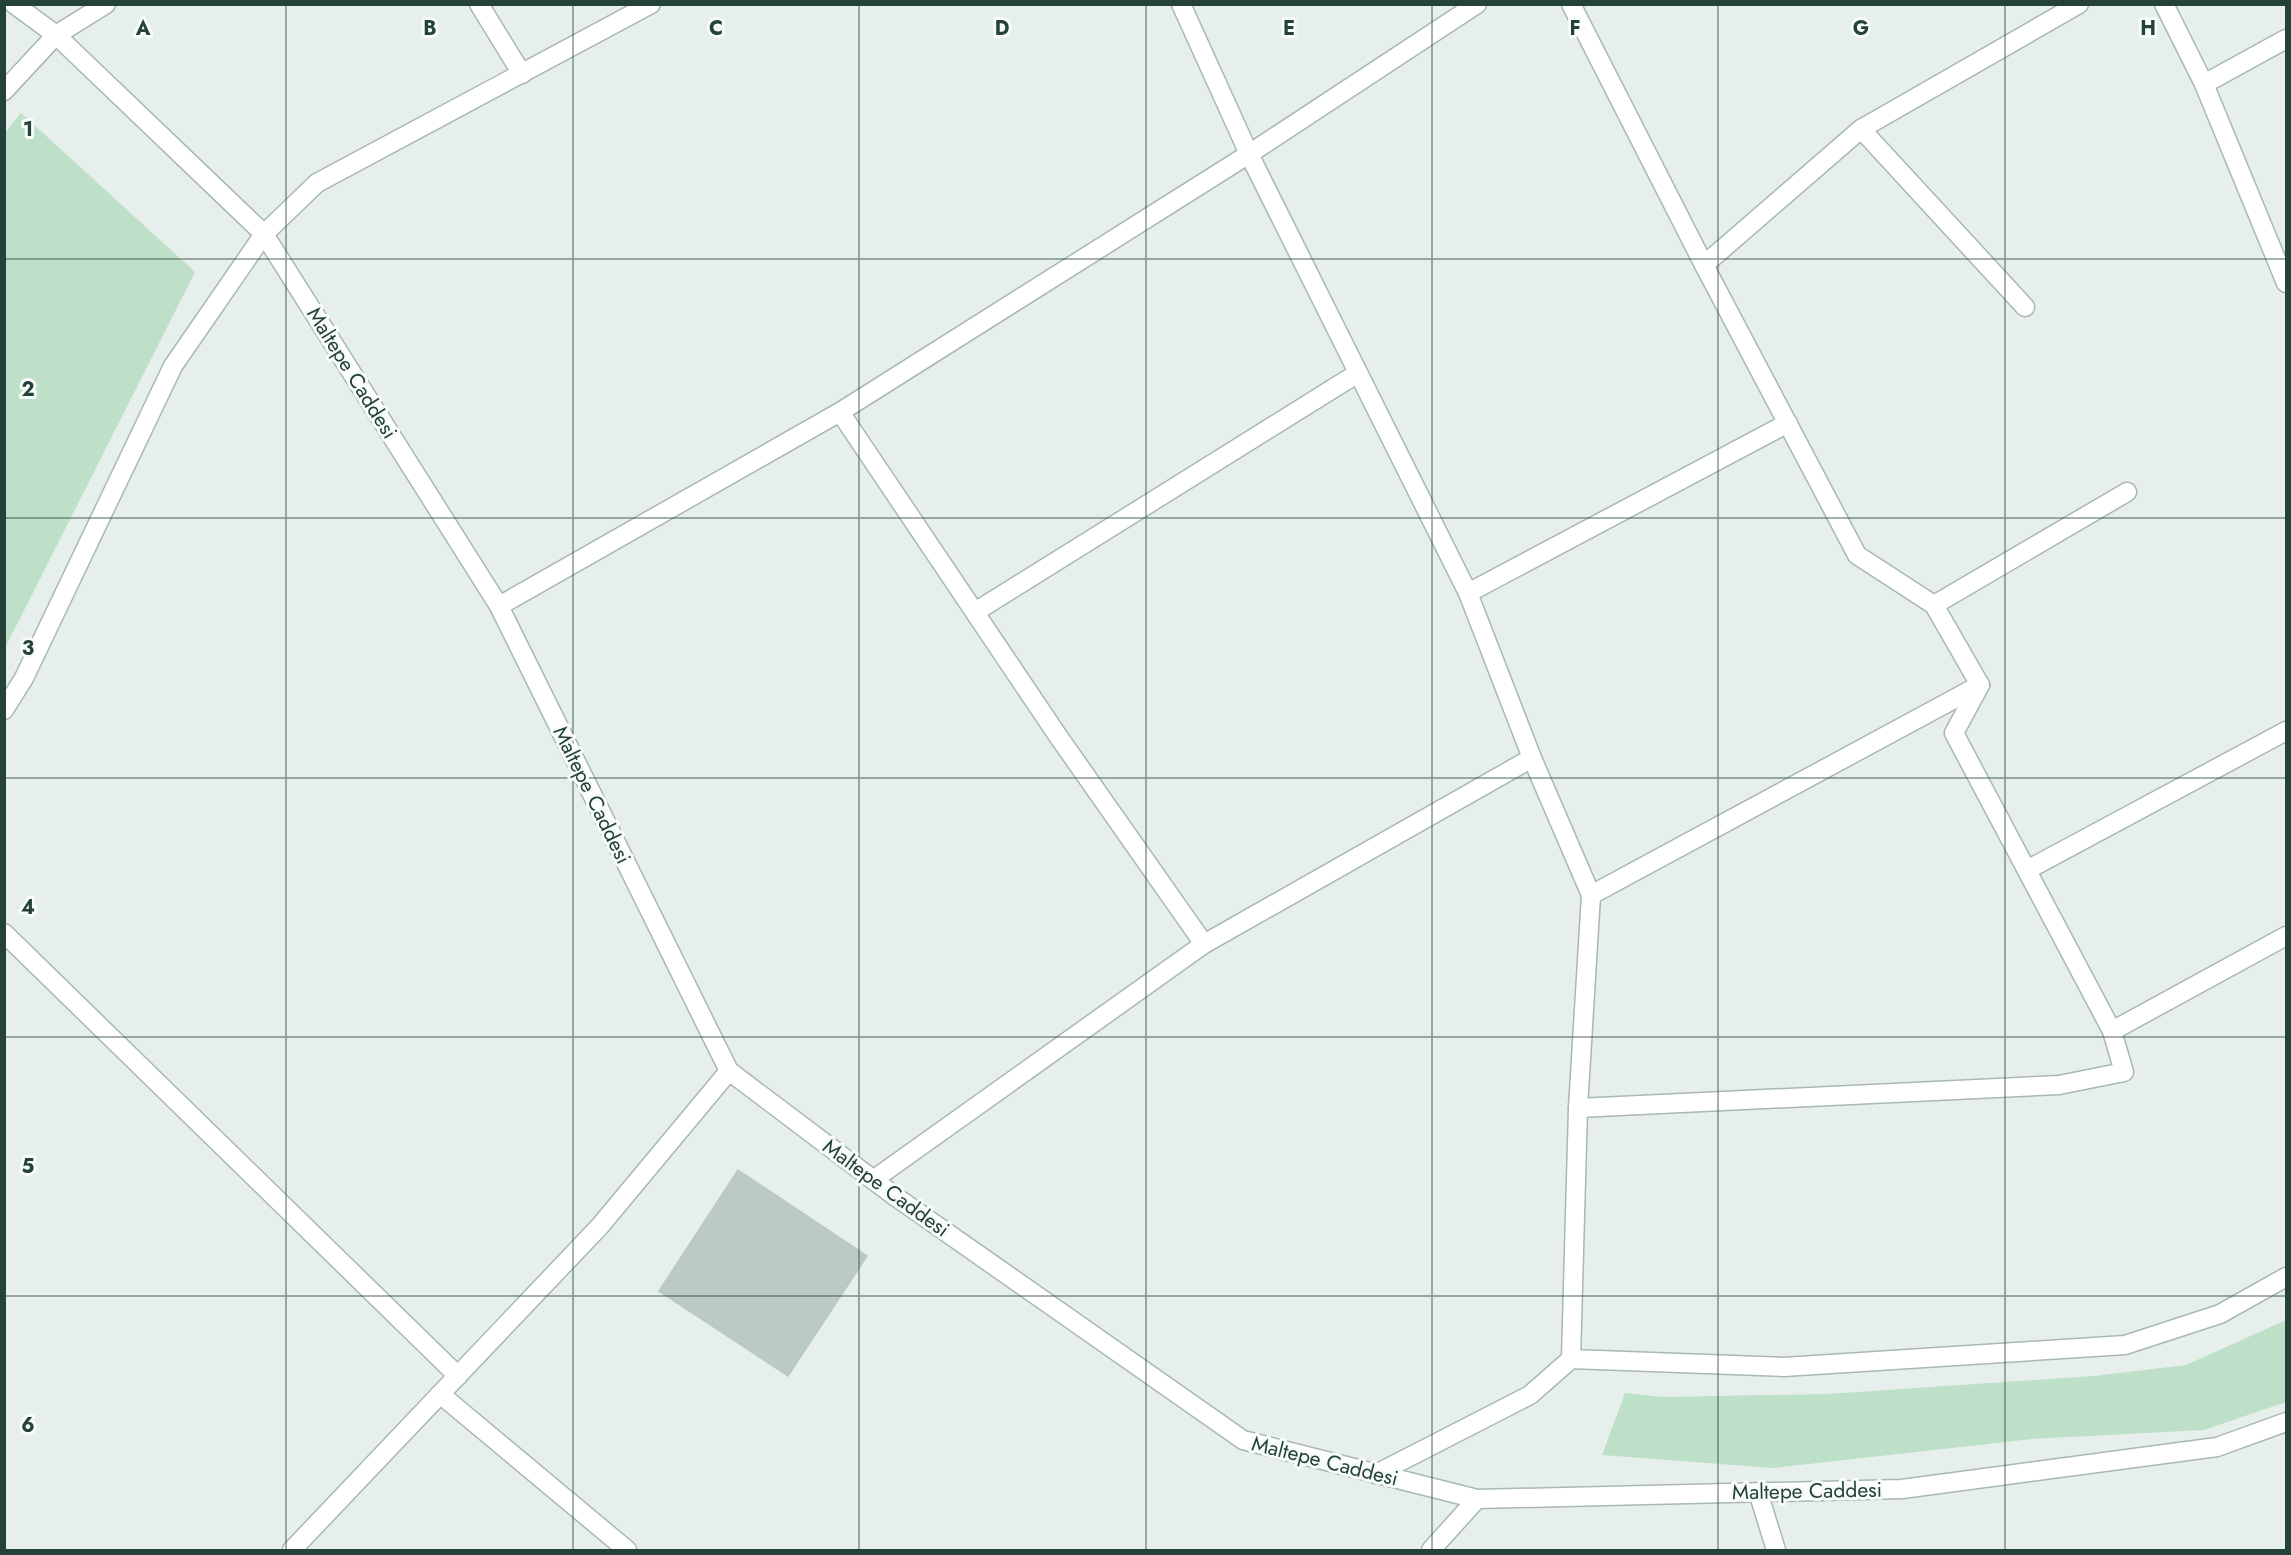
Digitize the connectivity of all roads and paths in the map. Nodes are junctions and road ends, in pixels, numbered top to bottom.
1 (14, 4) edge
2 (106, 4) edge
3 (479, 4) edge
4 (651, 4) edge
5 (1181, 4) edge
6 (1477, 4) edge
7 (1571, 4) edge
8 (2079, 4) edge
9 (2164, 4) edge
10 (56, 35) junction
11 (2286, 39) edge
12 (522, 74) junction
13 (2204, 84) junction
14 (4, 91) edge
15 (1861, 129) junction
16 (1249, 153) junction
17 (264, 234) junction
18 (1704, 265) junction
19 (2286, 283) edge
20 (2025, 307) dead end
21 (1358, 373) junction
22 (840, 412) junction
23 (1788, 423) junction
24 (2127, 492) dead end
25 (1468, 593) junction
26 (1934, 605) junction
27 (498, 606) junction
28 (975, 612) junction
29 (1980, 685) junction
30 (4, 710) edge
31 (2286, 732) edge
32 (1532, 758) junction
33 (2027, 870) junction
34 (1591, 895) junction
35 (4, 933) edge
36 (2286, 936) edge
37 (1204, 944) junction
38 (2112, 1031) junction
39 (729, 1071) junction
40 (1578, 1108) junction
41 (873, 1180) junction
42 (2286, 1277) edge
43 (1571, 1359) junction
44 (458, 1376) junction
45 (440, 1394) junction
46 (2286, 1422) edge
47 (1376, 1474) junction
48 (1758, 1492) junction
49 (1477, 1499) junction
50 (292, 1551) edge
51 (627, 1551) edge
52 (1431, 1551) edge
53 (1776, 1551) edge

1 - 10 street, Maltepe Caddesi
2 - 10 street
3 - 12 street
4 - 12 street
5 - 16 street
6 - 16 street
7 - 18 street
8 - 15 street
9 - 13 street
10 - 14 street
10 - 17 street, Maltepe Caddesi
11 - 13 street
12 - 17 street
13 - 19 street
15 - 18 street
15 - 20 street
16 - 21 street
16 - 22 street
17 - 27 street, Maltepe Caddesi
17 - 30 street
18 - 23 street
21 - 25 street
21 - 28 street
22 - 27 street
22 - 28 street
23 - 25 street
23 - 26 street
24 - 26 street
25 - 32 street
26 - 29 street
27 - 39 street, Maltepe Caddesi
28 - 37 street
29 - 33 street
29 - 34 street
31 - 33 street
32 - 34 street
32 - 37 street
33 - 38 street
34 - 40 street
35 - 44 street
36 - 38 street
37 - 41 street
38 - 40 street
39 - 41 street, Maltepe Caddesi
39 - 44 street
40 - 43 street
41 - 47 street, Maltepe Caddesi
42 - 43 street
43 - 47 street
44 - 45 street
45 - 50 street
45 - 51 street
46 - 48 street, Maltepe Caddesi
47 - 49 street, Maltepe Caddesi
48 - 49 street, Maltepe Caddesi
48 - 53 street
49 - 52 street

